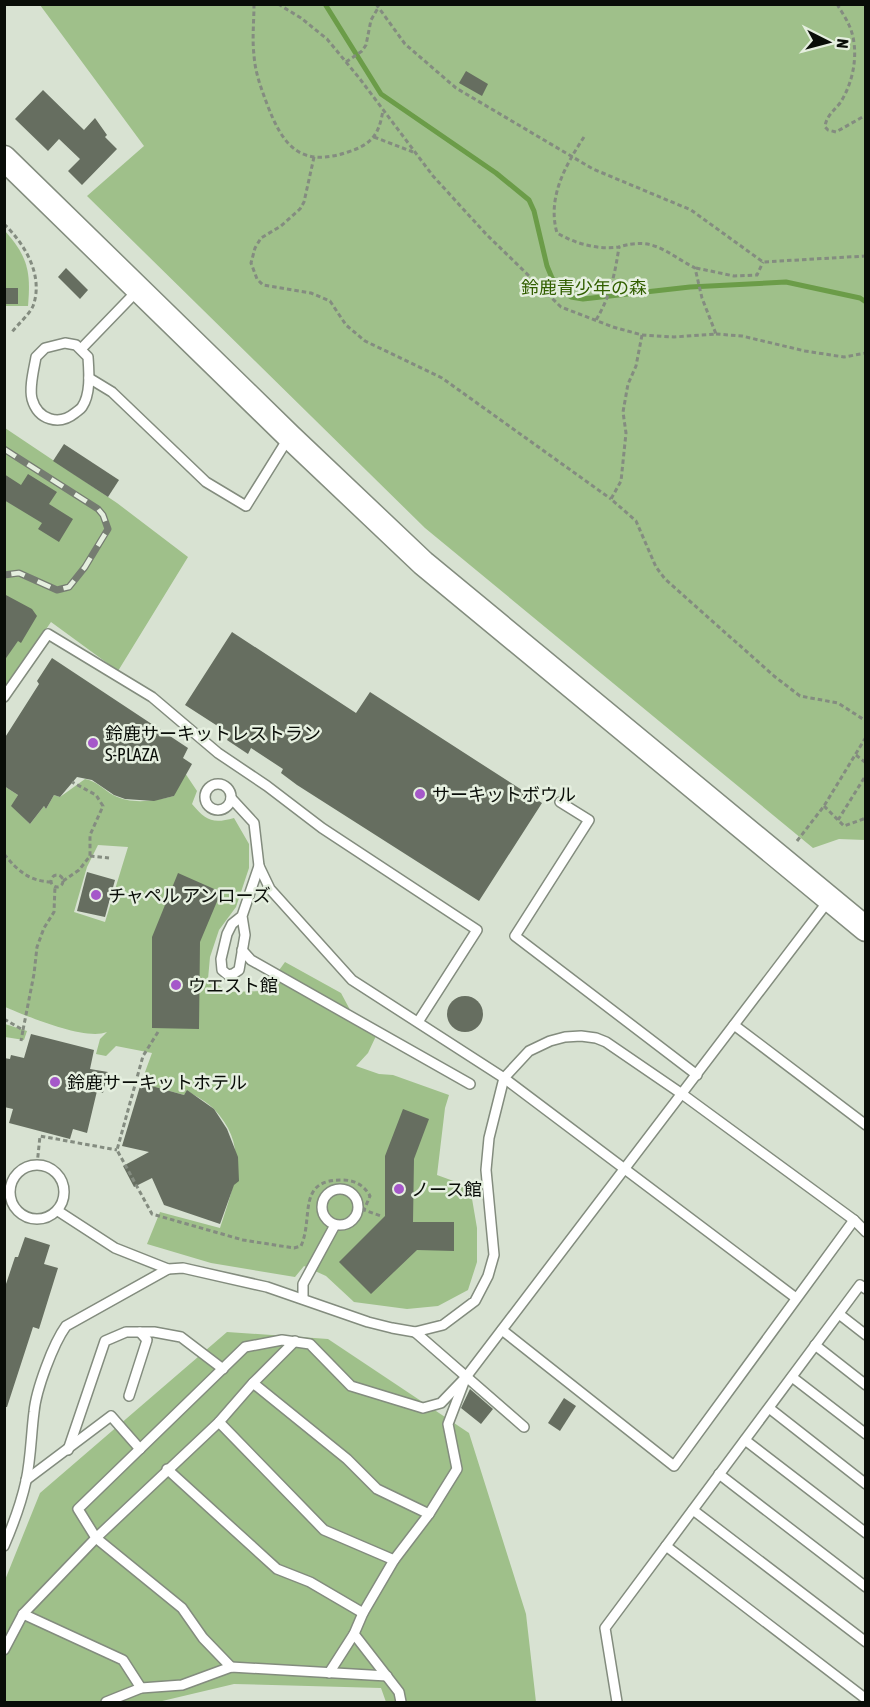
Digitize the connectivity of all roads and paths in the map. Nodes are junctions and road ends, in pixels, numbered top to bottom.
1 (254, 4) edge
2 (278, 4) edge
3 (837, 4) edge
4 (377, 6) edge
5 (346, 62) junction
6 (383, 110) junction
7 (866, 115) edge
8 (374, 137) junction
9 (584, 137) dead end
10 (414, 152) junction
11 (572, 155) junction
12 (314, 157) junction
13 (4, 158) edge
14 (4, 224) edge
15 (620, 247) junction
16 (866, 256) edge
17 (763, 262) junction
18 (695, 268) junction
19 (138, 290) junction
20 (596, 321) junction
21 (12, 332) dead end
22 (716, 334) junction
23 (642, 335) junction
24 (81, 349) junction
25 (866, 353) edge
26 (89, 378) junction
27 (289, 436) junction
28 (611, 499) junction
29 (4, 697) edge
30 (866, 721) edge
31 (866, 737) edge
32 (856, 755) junction
33 (866, 763) edge
34 (866, 776) edge
35 (72, 782) dead end
36 (231, 798) dead end
37 (560, 802) dead end
38 (824, 806) junction
39 (866, 818) edge
40 (838, 820) junction
41 (797, 841) dead end
42 (4, 854) edge
43 (90, 856) junction
44 (109, 858) dead end
45 (259, 866) junction
46 (63, 880) junction
47 (51, 882) junction
48 (55, 886) junction
49 (830, 900) junction
50 (242, 916) junction
51 (866, 929) edge
52 (242, 950) junction
53 (4, 1019) edge
54 (418, 1022) junction
55 (734, 1025) junction
56 (23, 1030) junction
57 (158, 1032) dead end
58 (21, 1041) dead end
59 (697, 1075) junction
60 (504, 1078) junction
61 (470, 1084) dead end
62 (682, 1094) junction
63 (866, 1125) edge
64 (117, 1150) junction
65 (37, 1165) junction
66 (623, 1169) junction
67 (4, 1175) edge
68 (12, 1183) junction
69 (58, 1211) junction
70 (381, 1216) dead end
71 (854, 1221) junction
72 (335, 1225) junction
73 (866, 1232) edge
74 (168, 1269) junction
75 (866, 1289) edge
76 (303, 1298) junction
77 (796, 1298) junction
78 (838, 1314) junction
79 (502, 1330) junction
80 (140, 1332) junction
81 (415, 1332) junction
82 (866, 1335) edge
83 (295, 1341) junction
84 (815, 1346) junction
85 (223, 1369) junction
86 (466, 1377) junction
87 (792, 1377) junction
88 (253, 1383) junction
89 (866, 1385) edge
90 (129, 1396) dead end
91 (769, 1408) junction
92 (219, 1422) junction
93 (524, 1426) dead end
94 (866, 1434) edge
95 (745, 1440) junction
96 (140, 1449) junction
97 (69, 1450) junction
98 (167, 1470) junction
99 (719, 1474) junction
100 (26, 1480) junction
101 (866, 1484) edge
102 (693, 1510) junction
103 (429, 1514) junction
104 (866, 1533) edge
105 (96, 1538) junction
106 (4, 1546) edge
107 (666, 1546) junction
108 (394, 1560) junction
109 (866, 1587) edge
110 (363, 1613) junction
111 (24, 1614) junction
112 (354, 1634) junction
113 (866, 1642) edge
114 (4, 1650) edge
115 (231, 1668) junction
116 (329, 1673) junction
117 (387, 1676) junction
118 (141, 1688) junction
119 (866, 1699) edge
120 (106, 1702) edge
121 (401, 1702) edge
122 (617, 1702) edge

1 - 12 path
2 - 5 path
3 - 7 path
4 - 5 path
4 - 11 path
5 - 6 path
6 - 8 path
6 - 10 path
8 - 10 path
8 - 12 path
9 - 11 path
10 - 20 path
11 - 15 path
11 - 17 path
12 - 28 path
13 - 19 street
14 - 21 path
15 - 18 path
15 - 20 path
16 - 17 path
17 - 18 path
18 - 22 path
19 - 24 lane
19 - 27 street
20 - 23 path
22 - 23 path
22 - 25 path
23 - 28 path
24 - 26 lane
24 - 26 lane
26 - 27 lane
27 - 49 street
28 - 30 path
29 - 54 lane
31 - 32 path
32 - 33 path
32 - 38 path
34 - 40 path
35 - 43 path
36 - 45 lane
37 - 59 lane
38 - 40 path
38 - 41 path
39 - 40 path
42 - 47 path
43 - 44 path
43 - 46 path
45 - 50 lane
45 - 54 lane
46 - 47 path
46 - 48 path
47 - 48 path
48 - 56 path
49 - 51 street
49 - 55 lane
50 - 52 lane
50 - 52 lane
52 - 61 lane
53 - 56 path
54 - 60 lane
55 - 59 lane
55 - 63 lane
56 - 58 path
57 - 64 path
59 - 62 lane
60 - 62 lane
60 - 66 lane
60 - 81 lane
62 - 66 lane
62 - 71 lane
64 - 65 path
64 - 70 path
65 - 68 lane
65 - 69 lane
66 - 77 lane
66 - 79 lane
67 - 68 lane
68 - 69 lane
69 - 74 lane
71 - 73 lane
71 - 77 lane
72 - 72 lane
72 - 76 lane
74 - 76 lane
74 - 100 lane
75 - 78 lane
76 - 81 lane
77 - 79 lane
78 - 82 lane
78 - 84 lane
79 - 86 lane
80 - 85 lane
80 - 90 lane
80 - 97 lane
81 - 86 lane
83 - 85 lane
83 - 86 lane
83 - 88 lane
84 - 87 lane
84 - 89 lane
85 - 96 lane
86 - 93 lane
86 - 103 lane
87 - 91 lane
87 - 94 lane
88 - 92 lane
88 - 103 lane
91 - 95 lane
91 - 101 lane
92 - 98 lane
92 - 108 lane
95 - 99 lane
95 - 104 lane
96 - 97 lane
96 - 105 lane
97 - 100 lane
98 - 105 lane
98 - 110 lane
99 - 102 lane
99 - 109 lane
100 - 106 lane
102 - 107 lane
102 - 113 lane
103 - 108 lane
105 - 111 lane
105 - 115 lane
107 - 119 lane
107 - 122 lane
108 - 110 lane
110 - 112 lane
111 - 114 lane
111 - 118 lane
112 - 116 lane
112 - 117 lane
115 - 116 lane
115 - 118 lane
116 - 117 lane
117 - 121 lane
118 - 120 lane

